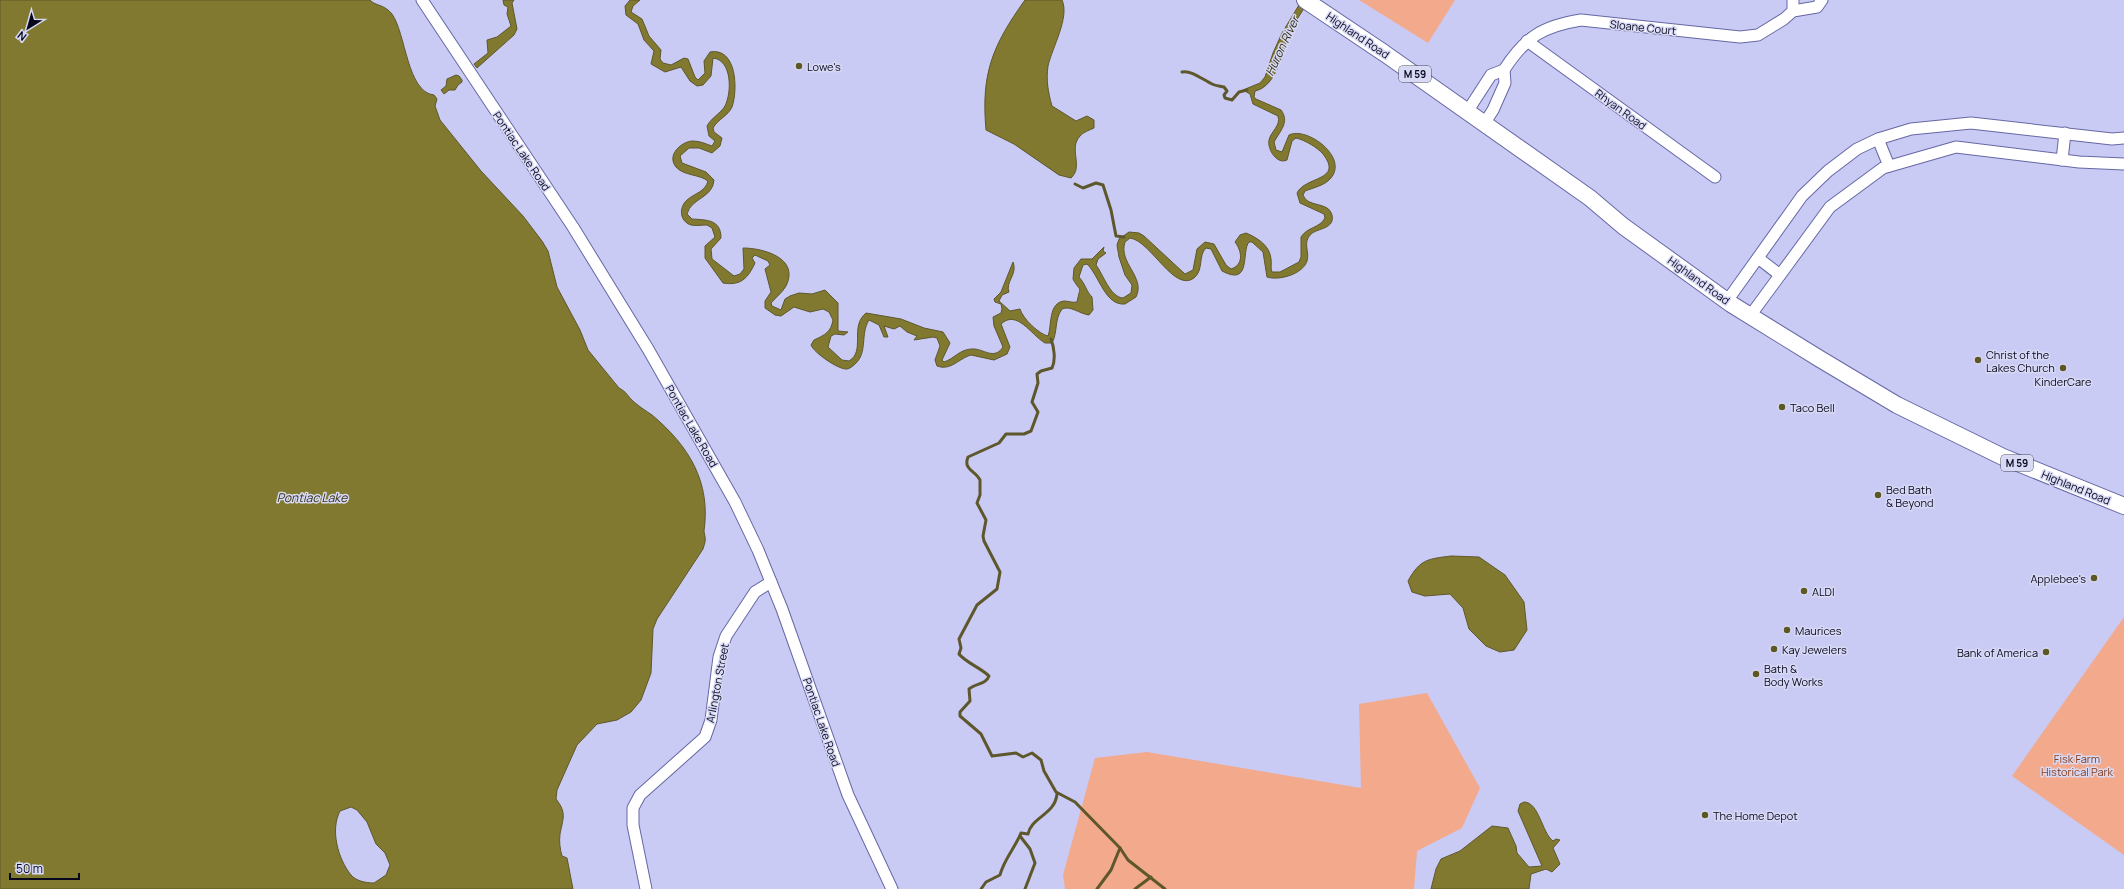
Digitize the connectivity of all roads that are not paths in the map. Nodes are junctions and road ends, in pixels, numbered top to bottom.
1 (422, 0) edge
2 (1305, 0) edge
3 (1822, 0) edge
4 (1793, 6) edge
5 (1527, 41) junction
6 (1504, 70) junction
7 (1468, 112) junction
8 (1484, 124) junction
9 (2065, 133) junction
10 (2124, 138) edge
11 (1878, 139) junction
12 (2062, 160) junction
13 (2124, 164) edge
14 (1889, 166) junction
15 (1715, 177) dead end
16 (1758, 258) junction
17 (1780, 276) junction
18 (1727, 301) junction
19 (1750, 316) junction
20 (2124, 506) edge
21 (771, 582) junction
22 (888, 887) edge
23 (646, 889) edge

1 - 21 street, Pontiac Lake Road
2 - 7 highway, Highland Road / M 59
3 - 4 street, Sloane Court
4 - 5 street, Sloane Court
5 - 6 street, Sloane Court
5 - 15 street, Rhyan Road
6 - 7 street, Sloane Court
6 - 8 street, Sloane Court
7 - 8 highway, Highland Road / M 59
8 - 18 highway, Highland Road / M 59
9 - 10 street
9 - 11 street
9 - 12 street
11 - 14 street
11 - 16 street
12 - 13 street
12 - 14 street
14 - 17 street
16 - 17 street
16 - 18 street
17 - 19 street
18 - 19 highway, Highland Road / M 59
19 - 20 highway, Highland Road / M 59
21 - 22 street, Pontiac Lake Road
21 - 23 street, Arlington Street

